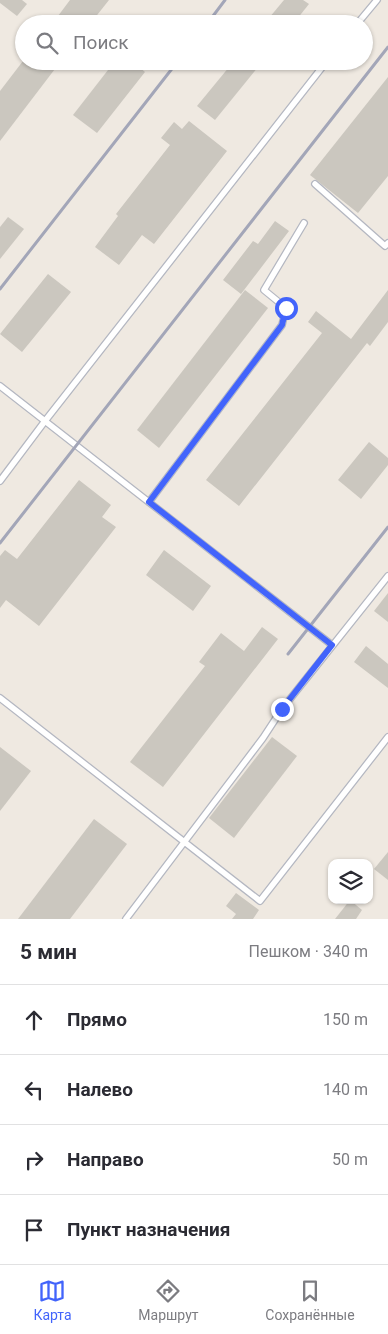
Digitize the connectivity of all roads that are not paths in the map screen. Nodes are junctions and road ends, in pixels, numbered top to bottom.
1 (376, 0) edge
2 (364, 15) edge
3 (320, 70) edge
4 (316, 184) dead end
5 (304, 223) dead end
6 (388, 243) edge
7 (0, 386) edge
8 (45, 421) junction
9 (0, 481) edge
10 (149, 502) junction
11 (388, 576) edge
12 (332, 645) junction
13 (0, 698) edge
14 (388, 737) edge
15 (185, 841) junction
16 (126, 919) edge

1 - 2 lane
3 - 8 lane
4 - 6 lane
5 - 10 lane
7 - 8 lane
8 - 9 lane
8 - 10 lane
10 - 12 lane
11 - 12 lane
12 - 15 lane
13 - 15 lane
14 - 15 lane
15 - 16 lane

